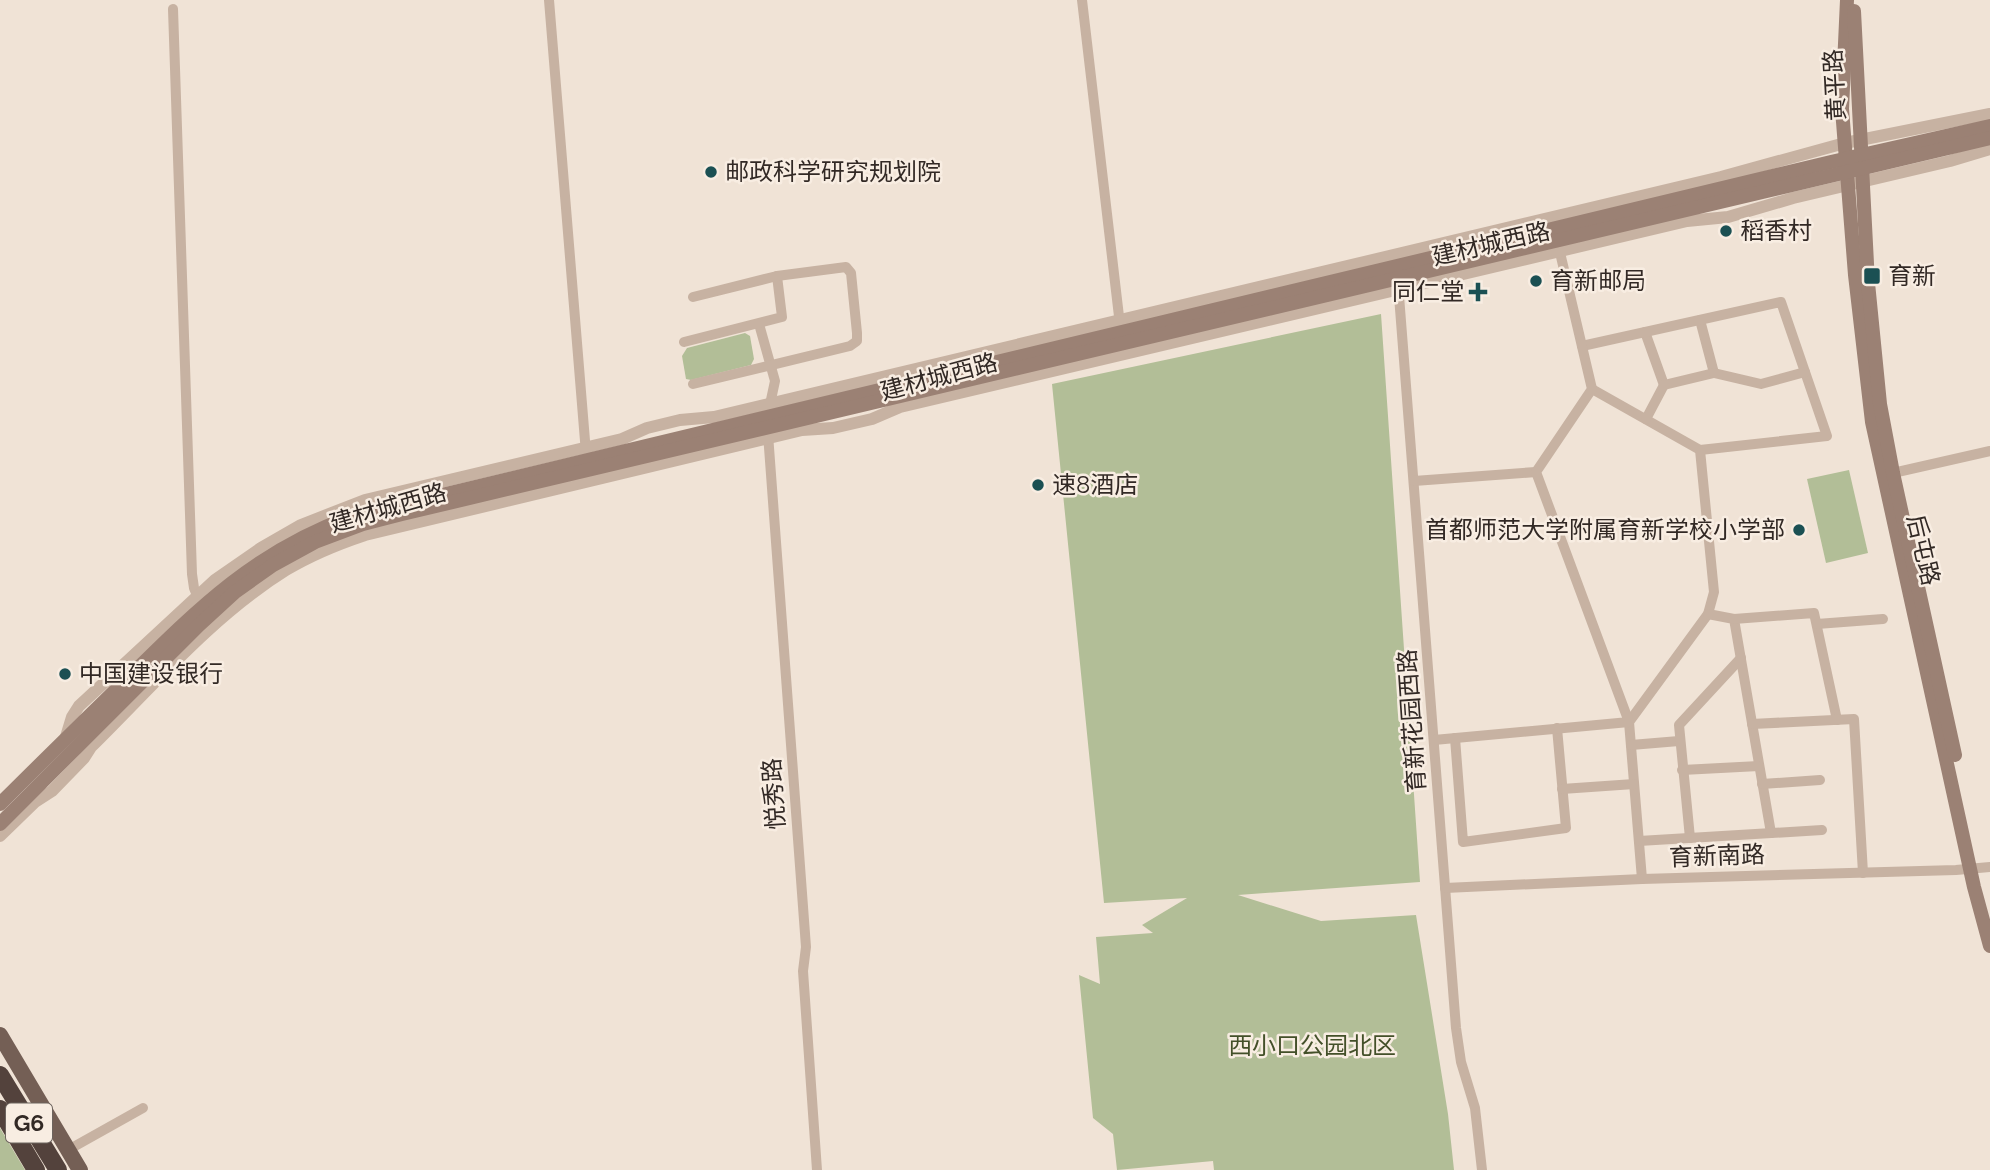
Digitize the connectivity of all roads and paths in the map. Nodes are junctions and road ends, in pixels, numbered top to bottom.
1 (549, 0) edge
2 (1082, 0) edge
3 (1847, 0) edge
4 (1854, 0) edge
5 (173, 9) dead end
6 (1990, 114) edge
7 (1990, 126) edge
8 (1990, 138) edge
9 (1990, 149) edge
10 (1862, 161) junction
11 (1846, 164) junction
12 (1558, 245) junction
13 (777, 276) junction
14 (1396, 278) junction
15 (694, 297) dead end
16 (1700, 320) junction
17 (759, 324) junction
18 (1121, 332) junction
19 (1644, 332) junction
20 (684, 342) dead end
21 (1582, 346) junction
22 (770, 365) junction
23 (1805, 372) junction
24 (995, 373) junction
25 (1045, 373) junction
26 (1714, 373) junction
27 (693, 384) dead end
28 (1664, 385) junction
29 (1592, 389) junction
30 (1646, 419) junction
31 (768, 421) junction
32 (1700, 450) junction
33 (1990, 450) edge
34 (586, 453) junction
35 (1536, 472) junction
36 (1893, 473) junction
37 (1414, 481) junction
38 (204, 605) junction
39 (1708, 614) junction
40 (1734, 619) junction
41 (1883, 619) dead end
42 (1817, 624) junction
43 (1741, 658) junction
44 (1837, 720) junction
45 (1629, 722) junction
46 (1752, 723) junction
47 (1557, 729) junction
48 (1455, 738) junction
49 (1434, 740) junction
50 (1679, 741) junction
51 (1631, 745) junction
52 (1759, 766) junction
53 (1682, 770) junction
54 (1820, 780) dead end
55 (1634, 784) junction
56 (1762, 784) junction
57 (1562, 789) junction
58 (0, 804) edge
59 (0, 824) edge
60 (1822, 830) dead end
61 (1771, 833) junction
62 (0, 836) edge
63 (1690, 838) junction
64 (1639, 841) junction
65 (1980, 868) edge
66 (1863, 873) junction
67 (1642, 879) junction
68 (1446, 888) junction
69 (1990, 910) edge
70 (1990, 946) edge
71 (0, 1035) edge
72 (0, 1075) edge
73 (143, 1108) dead end
74 (0, 1109) edge
75 (68, 1150) junction
76 (36, 1170) edge
77 (58, 1170) edge
78 (80, 1170) edge
79 (817, 1170) edge
80 (1482, 1170) edge

1 - 34 street
2 - 18 street
3 - 11 main road, 黄平路
4 - 10 main road, 黄平路
5 - 38 street
6 - 10 street, 建材城西路
7 - 10 main road, 建材城西路
8 - 10 main road, 建材城西路
9 - 10 street, 建材城西路
10 - 11 main road, 建材城西路
10 - 11 street, 建材城西路
10 - 36 main road, 后屯路
11 - 12 main road, 建材城西路
11 - 14 main road, 建材城西路
11 - 18 street, 建材城西路
11 - 65 main road, 后屯路
12 - 14 main road, 建材城西路
12 - 21 street
13 - 15 street
13 - 17 street
13 - 22 street
14 - 18 main road, 建材城西路
14 - 25 street, 建材城西路
14 - 37 street, 育新花园西路
16 - 19 street
16 - 23 street
16 - 26 street
17 - 20 street
17 - 22 street, 悦秀路
18 - 24 main road, 建材城西路
18 - 31 main road, 建材城西路
19 - 21 street
19 - 28 street
21 - 29 street
22 - 27 street
22 - 31 street, 悦秀路
23 - 26 street
23 - 32 street
24 - 25 street
24 - 31 main road, 建材城西路
25 - 31 street, 建材城西路
26 - 28 street
28 - 30 street
29 - 30 street
29 - 35 street
30 - 32 street
31 - 34 main road, 建材城西路
31 - 38 main road, 建材城西路
31 - 62 street, 建材城西路
31 - 79 street, 悦秀路
32 - 39 street
33 - 36 street
34 - 38 main road, 建材城西路
35 - 37 street
35 - 45 street
36 - 65 main road, 后屯路
37 - 49 street, 育新花园西路
38 - 58 main road, 建材城西路
38 - 59 main road, 建材城西路
39 - 40 street
39 - 45 street
40 - 42 street
40 - 43 street
41 - 42 street
42 - 44 street
43 - 46 street
43 - 50 street
44 - 46 street
44 - 66 street
45 - 47 street
45 - 51 street
46 - 52 street
47 - 48 street
47 - 57 street
48 - 49 street
48 - 57 street
49 - 68 street, 育新花园西路
50 - 51 street
50 - 53 street
51 - 55 street
52 - 53 street
52 - 56 street
53 - 63 street
54 - 56 street
55 - 57 street
55 - 64 street
56 - 61 street
60 - 61 street
61 - 63 street
63 - 64 street
64 - 67 street
65 - 66 street, 育新南路
65 - 69 main road, 后屯路
65 - 70 main road, 后屯路
66 - 67 street, 育新南路
67 - 68 street, 育新南路
68 - 80 street, 育新花园西路
71 - 75 main road
72 - 77 highway, G6
73 - 75 street
74 - 76 highway, G6
75 - 78 main road

